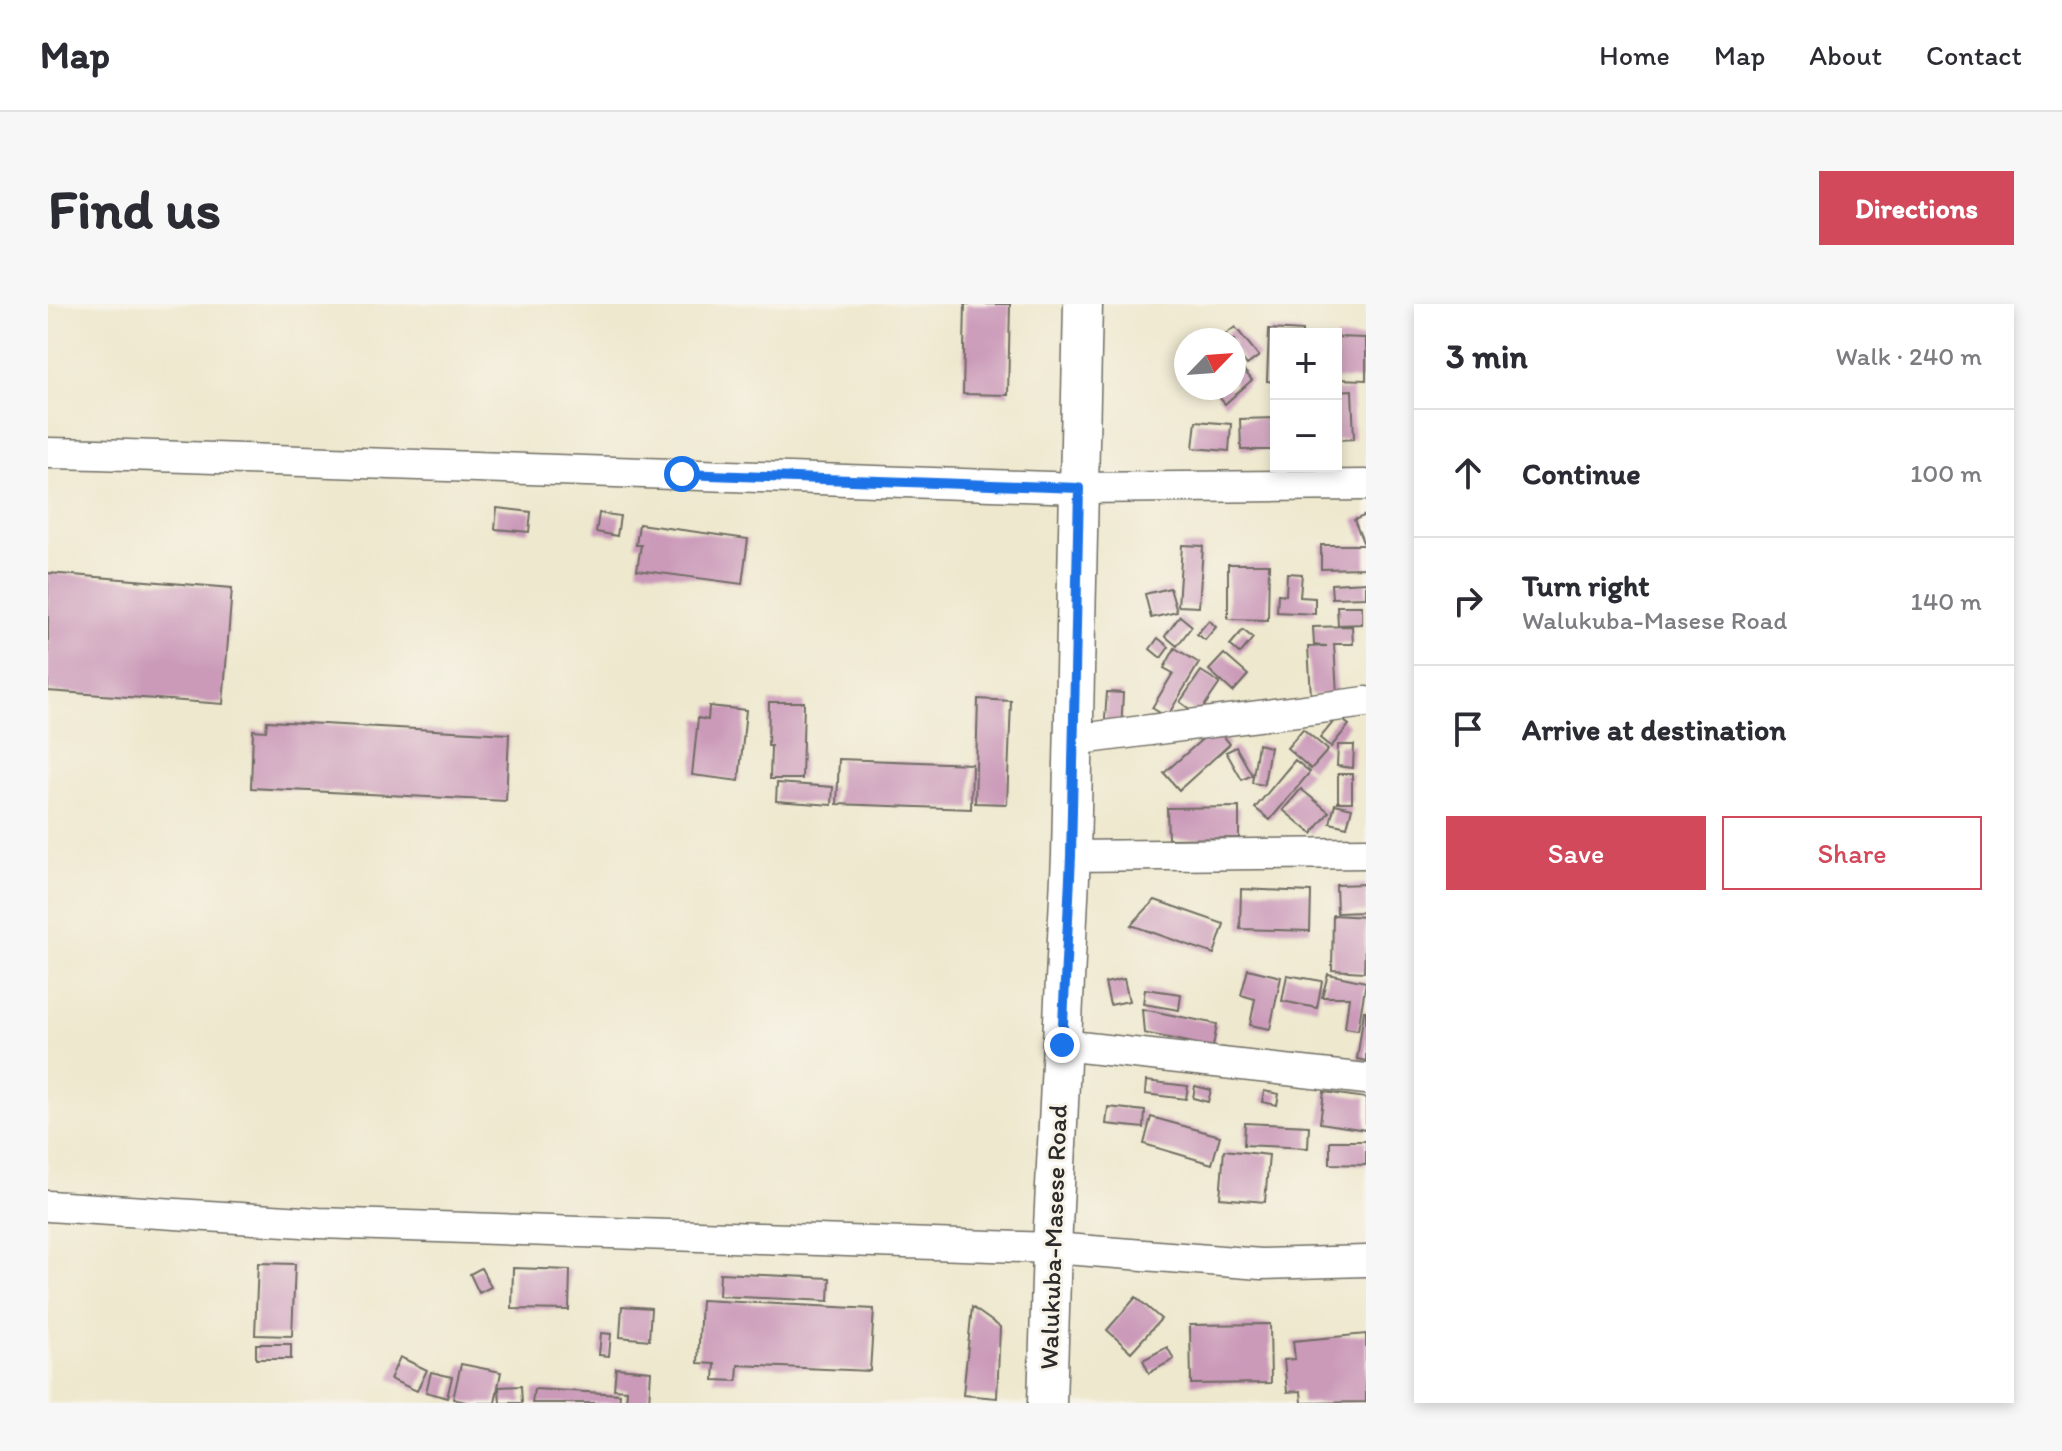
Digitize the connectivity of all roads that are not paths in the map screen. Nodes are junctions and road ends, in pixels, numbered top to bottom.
1 (1083, 304) edge
2 (48, 453) edge
3 (1366, 485) edge
4 (1079, 488) junction
5 (1366, 702) edge
6 (1073, 740) junction
7 (1366, 853) edge
8 (1071, 856) junction
9 (1062, 1045) junction
10 (1366, 1079) edge
11 (48, 1206) edge
12 (1052, 1248) junction
13 (1366, 1261) edge
14 (1047, 1403) edge

1 - 4 street, Walukuba-Masese Road
2 - 4 street
3 - 4 street
4 - 6 street, Walukuba-Masese Road
5 - 6 street
6 - 8 street, Walukuba-Masese Road
7 - 8 street
8 - 9 street, Walukuba-Masese Road
9 - 10 street
9 - 12 street, Walukuba-Masese Road
11 - 12 street
12 - 13 street
12 - 14 street, Walukuba-Masese Road

